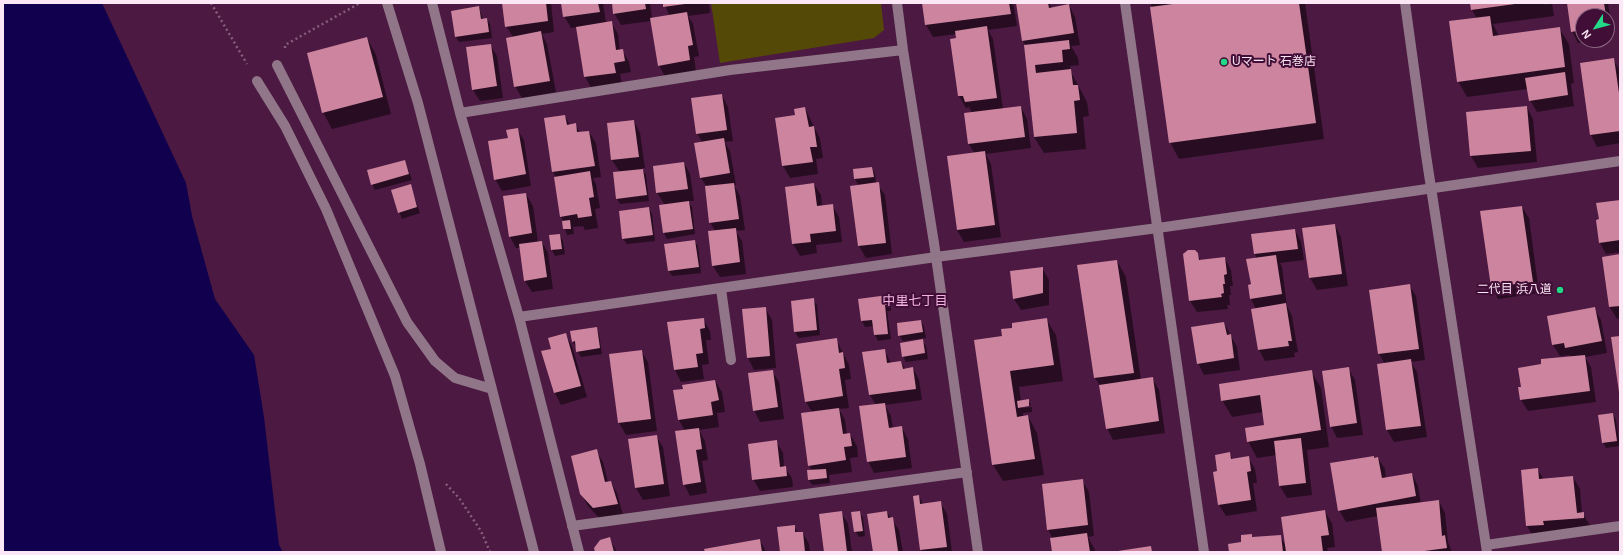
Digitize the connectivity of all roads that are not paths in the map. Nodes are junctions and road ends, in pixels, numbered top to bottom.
1 (387, 3) edge
2 (432, 3) edge
3 (897, 3) edge
4 (1125, 3) edge
5 (1405, 3) edge
6 (903, 50) junction
7 (277, 65) road end
8 (257, 81) road end
9 (460, 113) junction
10 (1620, 161) edge
11 (1431, 188) junction
12 (1158, 228) junction
13 (936, 257) junction
14 (721, 289) junction
15 (519, 317) junction
16 (731, 360) dead end
17 (492, 389) junction
18 (967, 472) junction
19 (572, 526) junction
20 (1620, 526) edge
21 (1486, 549) edge
22 (441, 552) edge
23 (534, 552) edge
24 (578, 552) edge
25 (978, 552) edge
26 (1204, 552) edge

1 - 17 street
2 - 9 street
3 - 6 street
4 - 12 street
5 - 11 street
6 - 9 street
6 - 13 street
7 - 17 street
8 - 22 street
9 - 15 street
10 - 11 street
11 - 12 street
11 - 21 street
12 - 13 street
12 - 26 street
13 - 14 street
13 - 18 street
14 - 15 street
14 - 16 street
15 - 19 street
17 - 23 street
18 - 19 street
18 - 25 street
19 - 24 street
20 - 21 street

